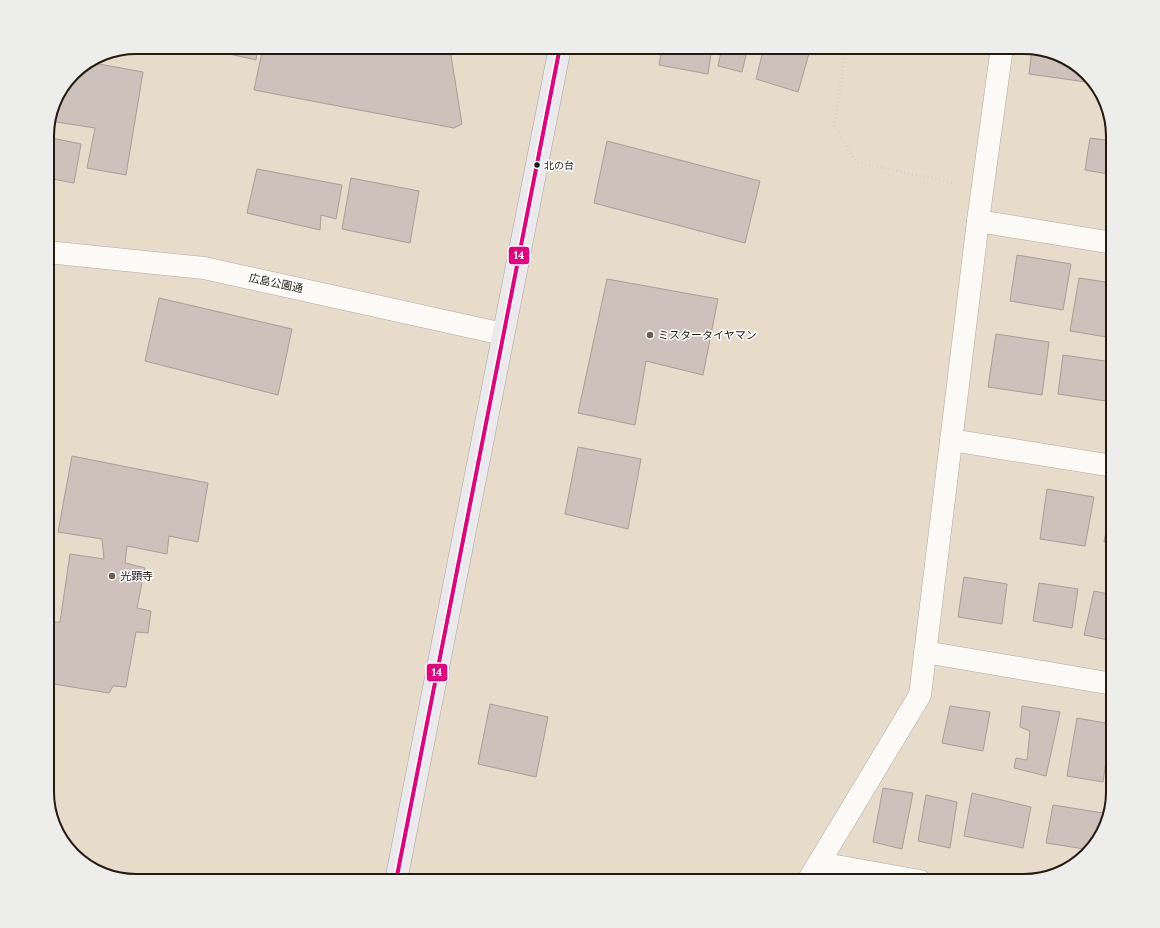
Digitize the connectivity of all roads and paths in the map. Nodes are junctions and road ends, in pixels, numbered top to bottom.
1 (559, 54) edge
2 (844, 54) edge
3 (1001, 54) edge
4 (982, 189) junction
5 (978, 221) junction
6 (1106, 242) edge
7 (54, 253) edge
8 (503, 334) junction
9 (951, 440) junction
10 (1106, 465) edge
11 (925, 652) junction
12 (1106, 683) edge
13 (813, 872) edge
14 (397, 874) edge
15 (837, 874) edge

1 - 8 main road
2 - 4 path
3 - 4 street
4 - 5 street
5 - 6 street
5 - 9 street
7 - 8 street, 広島公園通
8 - 14 main road
9 - 10 street
9 - 11 street
11 - 12 street
11 - 13 street
13 - 15 street

